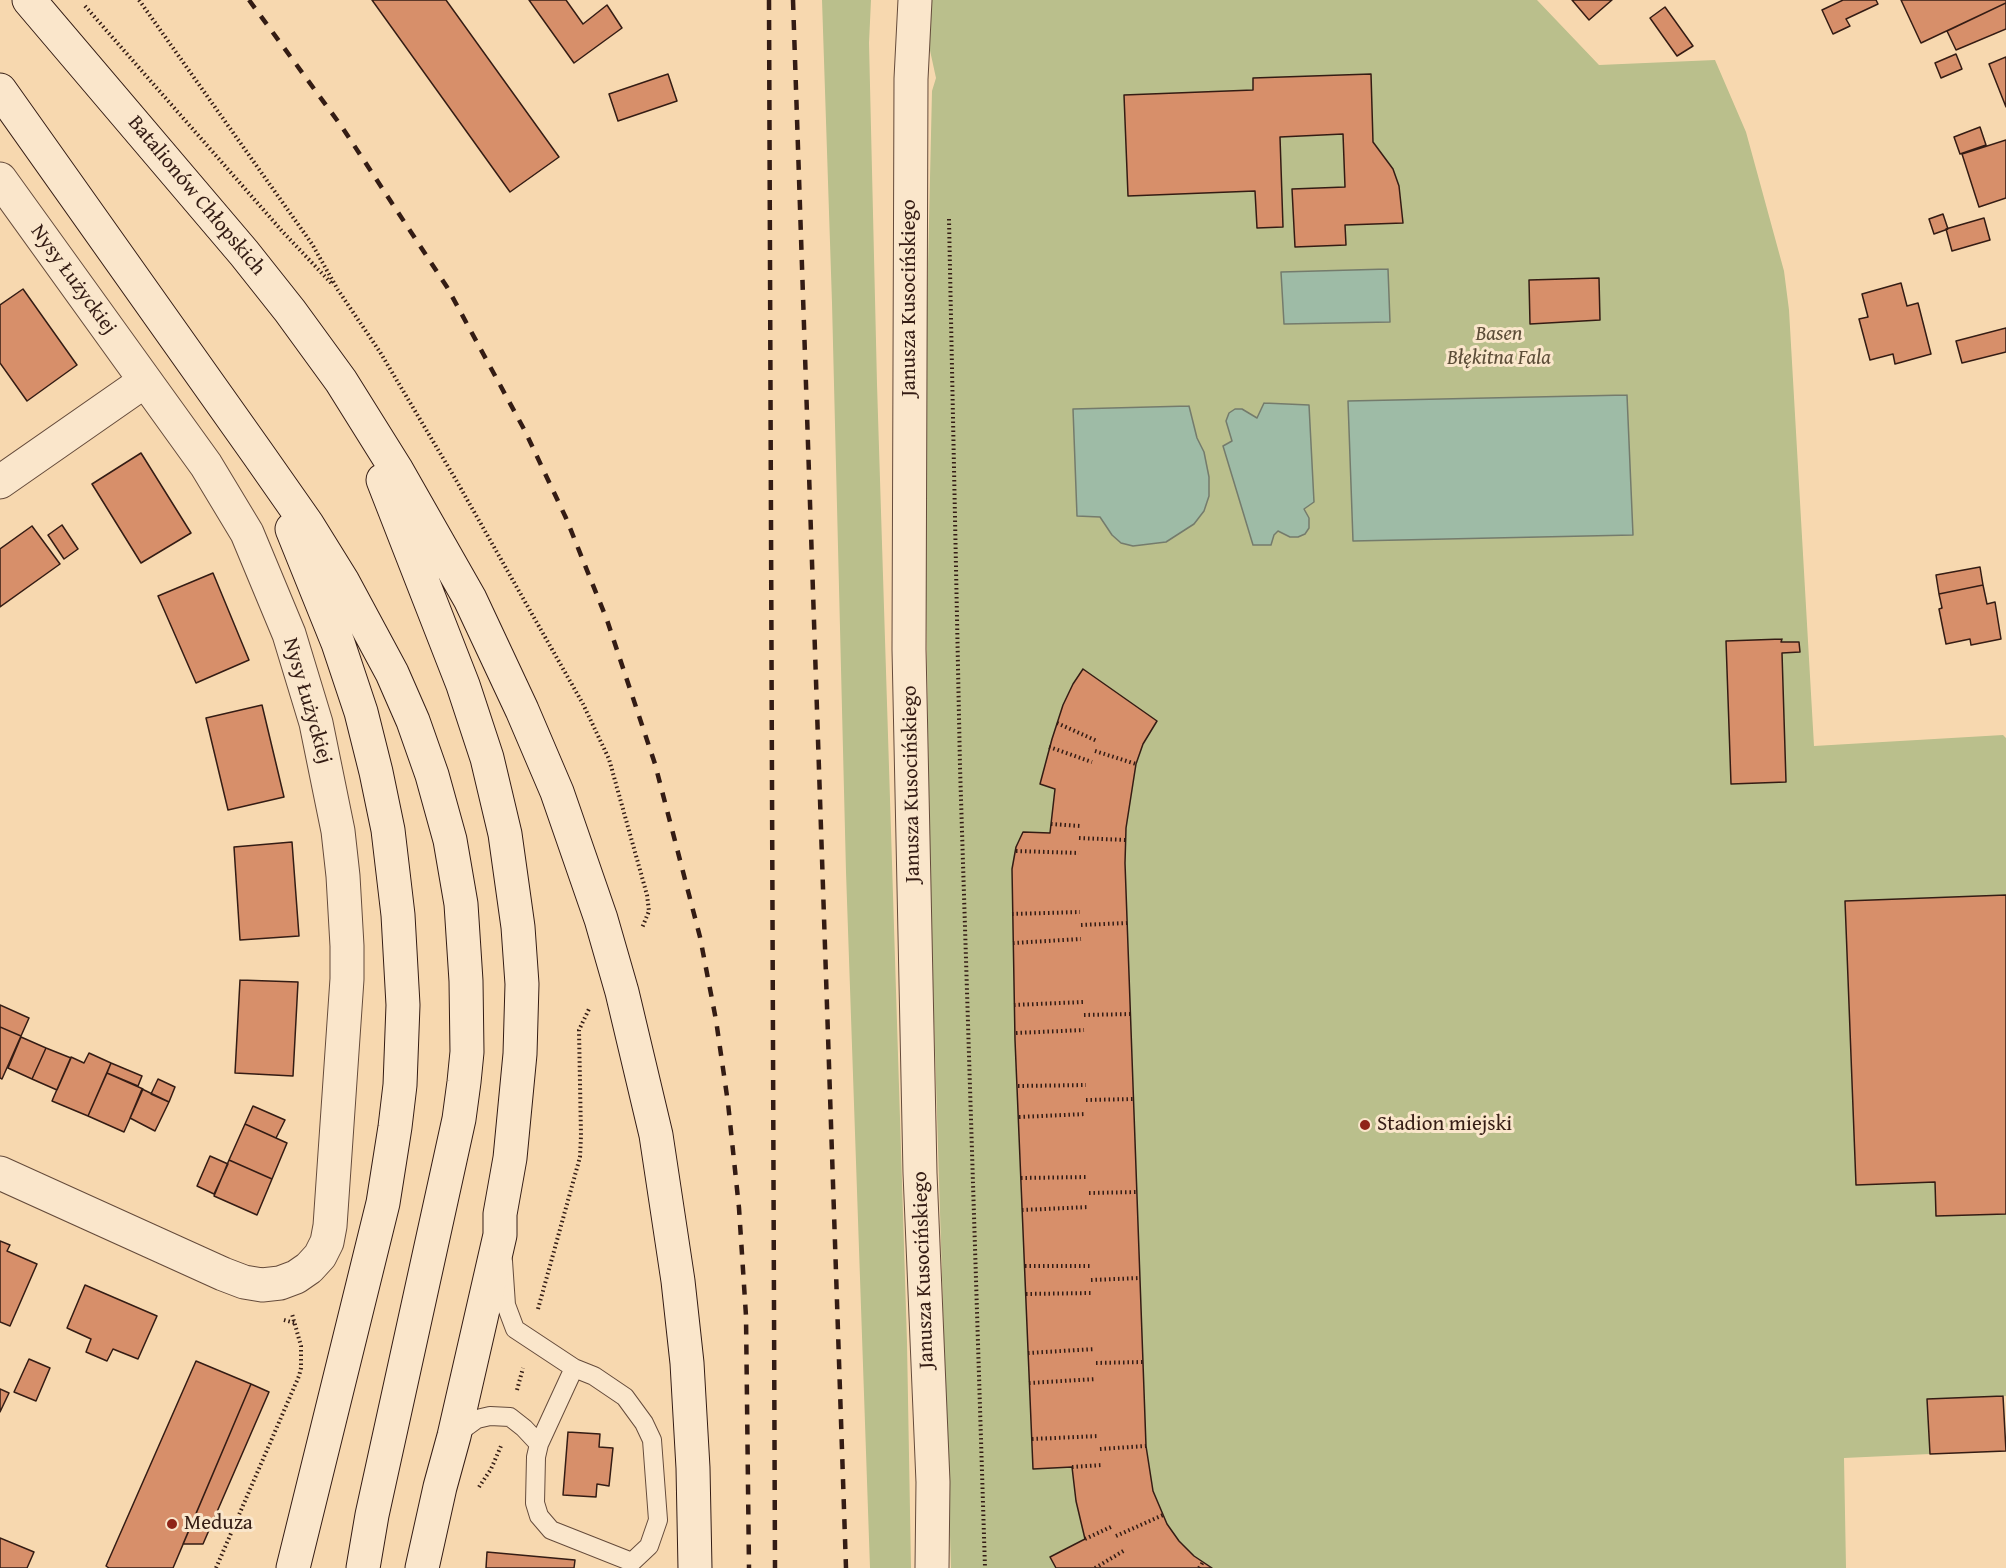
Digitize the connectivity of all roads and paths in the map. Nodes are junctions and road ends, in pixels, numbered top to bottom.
1 (28, 0) edge
2 (79, 0) edge
3 (139, 0) edge
4 (915, 0) edge
5 (0, 90) edge
6 (0, 178) edge
7 (949, 210) dead end
8 (338, 290) junction
9 (145, 381) junction
10 (353, 400) junction
11 (258, 454) junction
12 (0, 482) edge
13 (1058, 723) dead end
14 (1097, 741) dead end
15 (1049, 747) dead end
16 (1095, 751) dead end
17 (1092, 762) dead end
18 (1136, 764) dead end
19 (1051, 824) dead end
20 (1080, 826) dead end
21 (1079, 838) dead end
22 (1126, 840) dead end
23 (1016, 851) dead end
24 (1079, 853) dead end
25 (1080, 912) dead end
26 (1012, 914) dead end
27 (1127, 923) dead end
28 (1081, 925) dead end
29 (641, 928) dead end
30 (1081, 939) dead end
31 (1013, 943) dead end
32 (1083, 1002) dead end
33 (1014, 1005) dead end
34 (1131, 1014) dead end
35 (1083, 1015) dead end
36 (1084, 1030) dead end
37 (1016, 1033) dead end
38 (1086, 1085) dead end
39 (1018, 1086) dead end
40 (1134, 1099) dead end
41 (1086, 1100) dead end
42 (1086, 1114) dead end
43 (1019, 1117) dead end
44 (0, 1173) edge
45 (1088, 1177) dead end
46 (1021, 1178) dead end
47 (1137, 1192) dead end
48 (1089, 1193) dead end
49 (1089, 1206) dead end
50 (1022, 1210) dead end
51 (500, 1235) junction
52 (1025, 1266) dead end
53 (1091, 1266) dead end
54 (1140, 1278) dead end
55 (1091, 1280) dead end
56 (1092, 1293) dead end
57 (1026, 1294) dead end
58 (295, 1323) dead end
59 (1095, 1349) dead end
60 (1028, 1353) dead end
61 (1143, 1362) dead end
62 (1096, 1363) dead end
63 (574, 1368) junction
64 (1096, 1379) dead end
65 (1029, 1383) dead end
66 (454, 1436) junction
67 (1099, 1436) dead end
68 (1032, 1439) dead end
69 (539, 1444) junction
70 (1146, 1446) dead end
71 (1100, 1449) dead end
72 (1102, 1465) dead end
73 (1072, 1467) dead end
74 (1162, 1515) dead end
75 (1113, 1526) dead end
76 (1116, 1536) dead end
77 (1085, 1539) dead end
78 (1125, 1550) dead end
79 (1203, 1562) dead end
80 (216, 1568) edge
81 (293, 1568) edge
82 (363, 1568) edge
83 (422, 1568) edge
84 (695, 1568) edge
85 (932, 1568) edge
86 (985, 1568) edge
87 (1095, 1568) edge
88 (1199, 1568) edge

1 - 10 main road, Batalionów Chłopskich
2 - 8 path
3 - 8 path
4 - 85 main road, Janusza Kusocińskiego
5 - 11 main road
6 - 9 main road, Nysy Łużyckiej
7 - 86 path
8 - 29 path
9 - 12 main road
9 - 44 main road, Nysy Łużyckiej
10 - 51 main road
10 - 84 main road
11 - 81 main road
11 - 82 main road
13 - 14 path
15 - 17 path
16 - 18 path
19 - 20 path
21 - 22 path
23 - 24 path
25 - 26 path
27 - 28 path
30 - 31 path
32 - 33 path
34 - 35 path
36 - 37 path
38 - 39 path
40 - 41 path
42 - 43 path
45 - 46 path
47 - 48 path
49 - 50 path
51 - 63 lane
51 - 66 main road
52 - 53 path
54 - 55 path
56 - 57 path
58 - 80 path
59 - 60 path
61 - 62 path
63 - 69 lane
63 - 69 lane
64 - 65 path
66 - 69 lane
66 - 83 main road
67 - 68 path
70 - 71 path
72 - 73 path
74 - 76 path
75 - 77 path
78 - 87 path
79 - 88 path

